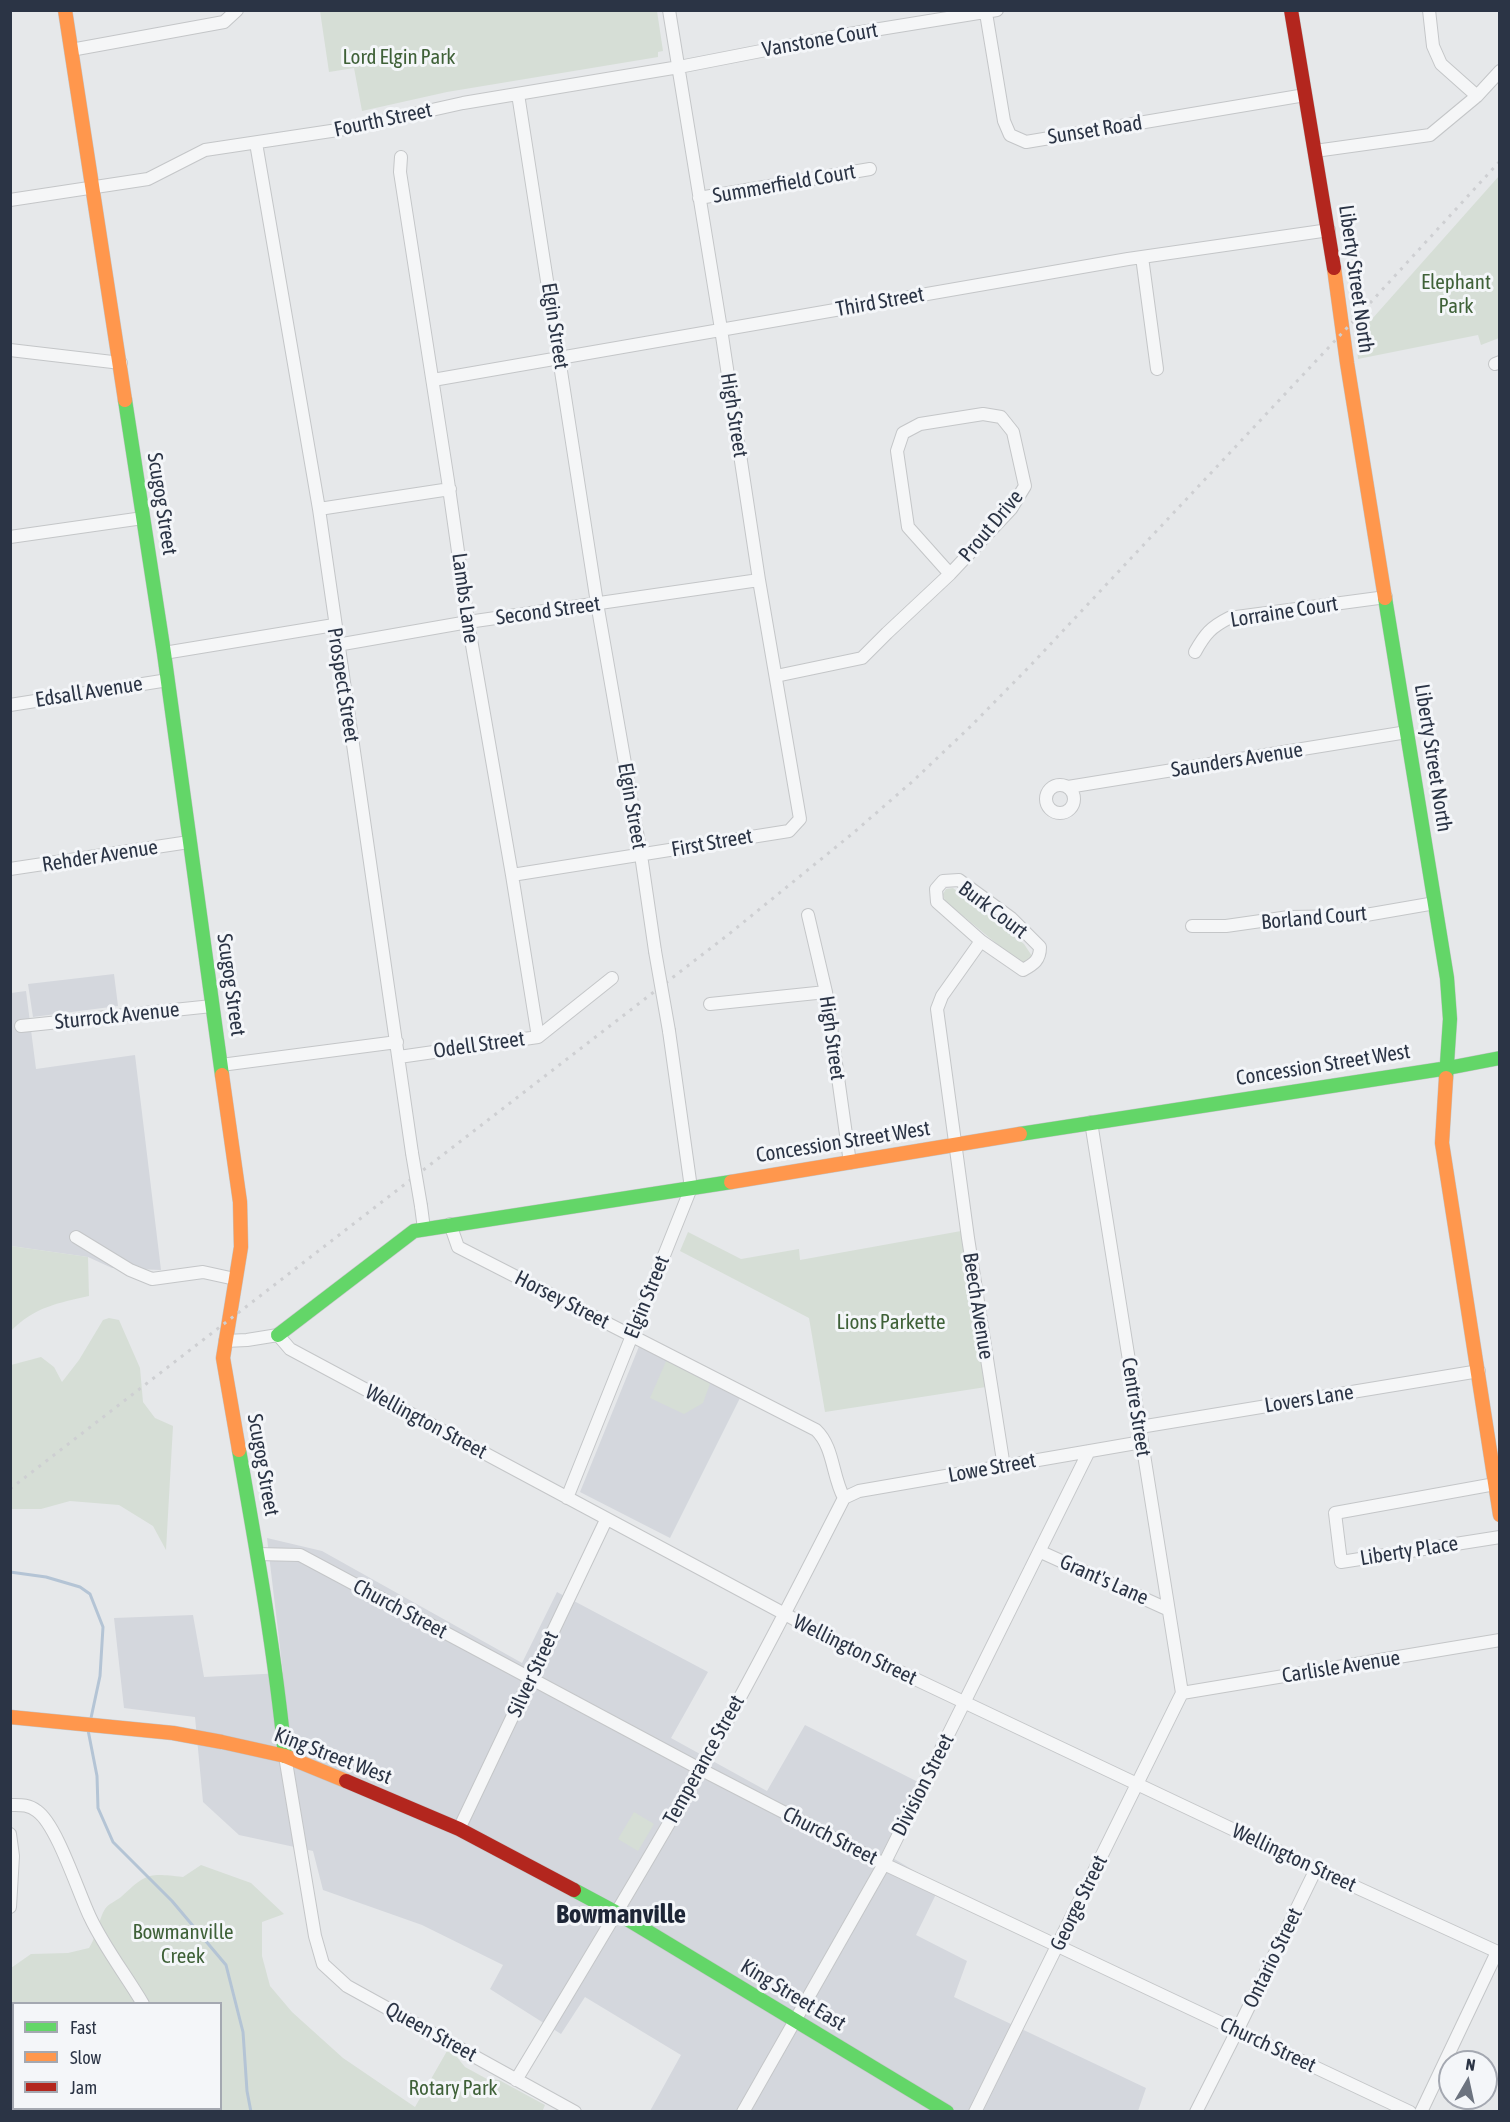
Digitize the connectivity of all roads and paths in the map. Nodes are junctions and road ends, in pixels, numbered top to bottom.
1 (65, 10) edge
2 (237, 10) edge
3 (669, 10) edge
4 (1292, 10) edge
5 (1429, 10) edge
6 (992, 12) edge
7 (71, 50) junction
8 (679, 67) junction
9 (1500, 71) edge
10 (518, 94) junction
11 (1305, 95) junction
12 (1477, 96) junction
13 (256, 143) junction
14 (1315, 151) junction
15 (400, 157) dead end
16 (870, 169) dead end
17 (92, 189) junction
18 (699, 198) junction
19 (10, 200) edge
20 (1329, 230) junction
21 (1142, 257) junction
22 (721, 329) junction
23 (10, 350) edge
24 (559, 357) junction
25 (121, 363) junction
26 (1157, 369) dead end
27 (433, 380) junction
28 (450, 489) junction
29 (319, 509) junction
30 (143, 518) junction
31 (10, 537) edge
32 (950, 574) junction
33 (759, 580) junction
34 (1386, 597) junction
35 (597, 603) junction
36 (468, 622) junction
37 (334, 625) junction
38 (337, 645) junction
39 (164, 652) junction
40 (1195, 652) dead end
41 (776, 676) junction
42 (168, 680) junction
43 (10, 705) edge
44 (1407, 732) junction
45 (1068, 787) dead end
46 (800, 819) joint
47 (189, 842) junction
48 (641, 855) junction
49 (10, 869) edge
50 (512, 875) junction
51 (1435, 903) junction
52 (808, 915) dead end
53 (1192, 926) dead end
54 (981, 941) junction
55 (612, 978) dead end
56 (826, 992) junction
57 (710, 1004) dead end
58 (212, 1006) junction
59 (21, 1026) dead end
60 (538, 1037) junction
61 (397, 1042) junction
62 (399, 1057) junction
63 (1500, 1058) edge
64 (221, 1065) junction
65 (1448, 1068) junction
66 (1091, 1122) junction
67 (955, 1145) junction
68 (850, 1163) junction
69 (691, 1188) junction
70 (450, 1224) junction
71 (424, 1229) junction
72 (76, 1238) dead end
73 (235, 1279) junction
74 (278, 1335) junction
75 (632, 1335) junction
76 (225, 1341) junction
77 (1479, 1371) junction
78 (1140, 1427) junction
79 (1142, 1442) junction
80 (1089, 1451) junction
81 (1004, 1467) junction
82 (1495, 1484) junction
83 (567, 1498) junction
84 (844, 1498) junction
85 (1500, 1515) edge
86 (606, 1520) junction
87 (1500, 1537) edge
88 (1041, 1552) junction
89 (257, 1554) junction
90 (1167, 1609) junction
91 (784, 1614) junction
92 (1500, 1640) edge
93 (530, 1678) junction
94 (1182, 1693) junction
95 (965, 1704) junction
96 (16, 1717) edge
97 (285, 1756) junction
98 (700, 1769) junction
99 (1137, 1785) junction
100 (10, 1805) edge
101 (459, 1829) junction
102 (10, 1834) edge
103 (884, 1864) junction
104 (1316, 1869) junction
105 (10, 1907) edge
106 (617, 1913) junction
107 (1057, 1947) junction
108 (1498, 1952) edge
109 (323, 1964) joint
110 (142, 2002) edge
111 (795, 2022) junction
112 (1237, 2031) junction
113 (516, 2080) junction
114 (575, 2112) edge
115 (743, 2112) edge
116 (947, 2112) edge
117 (975, 2112) edge
118 (1196, 2112) edge
119 (1410, 2112) edge
120 (1421, 2112) edge

1 - 7 street, Scugog Street
2 - 7 street
3 - 8 street, High Street
4 - 11 street, Liberty Street North
5 - 12 street
6 - 8 street, Vanstone Court
6 - 11 street, Sunset Road
7 - 17 street, Scugog Street
8 - 10 street, Fourth Street
8 - 18 street, High Street
9 - 12 street
10 - 13 street, Fourth Street
10 - 24 street, Elgin Street
11 - 14 street, Liberty Street North
12 - 14 street
13 - 17 street, Fourth Street
13 - 29 street, Prospect Street
14 - 20 street, Liberty Street North
15 - 27 street, Lambs Lane
16 - 18 street, Summerfield Court
17 - 19 street, Fourth Street
17 - 25 street, Scugog Street
18 - 22 street, High Street
20 - 21 street, Third Street
20 - 34 street, Liberty Street North
21 - 22 street, Third Street
21 - 26 street
22 - 24 street, Third Street
22 - 33 street, High Street
23 - 25 street
24 - 27 street, Third Street
24 - 35 street, Elgin Street
25 - 30 street, Scugog Street
27 - 28 street, Lambs Lane
28 - 29 street
28 - 36 street, Lambs Lane
29 - 37 street, Prospect Street
30 - 31 street
30 - 39 street, Scugog Street
32 - 32 street, Prout Drive
32 - 41 street, Prout Drive
33 - 35 street, Second Street
33 - 41 street, High Street
34 - 40 street, Lorraine Court
34 - 44 street, Liberty Street North
35 - 36 street, Second Street
35 - 48 street, Elgin Street
36 - 38 street, Second Street
36 - 50 street, Lambs Lane
37 - 38 street, Prospect Street
37 - 39 street
38 - 61 street, Prospect Street
39 - 42 street, Scugog Street
41 - 46 street, High Street
42 - 43 street, Edsall Avenue
42 - 47 street, Scugog Street
44 - 45 street, Saunders Avenue
44 - 51 street, Liberty Street North
46 - 48 street, First Street
47 - 49 street, Rehder Avenue
47 - 58 street, Scugog Street
48 - 50 street, First Street
48 - 69 street, Elgin Street, bridge
50 - 60 street, Lambs Lane
51 - 53 street, Borland Court
51 - 65 street, Liberty Street North
52 - 56 street, High Street
54 - 54 street, Burk Court
54 - 67 street, Burk Court
55 - 60 street, Odell Street
56 - 57 street
56 - 68 street, High Street
58 - 59 street, Sturrock Avenue
58 - 64 street, Scugog Street
60 - 62 street, Odell Street
61 - 62 street, Prospect Street
61 - 64 street
62 - 71 street, Prospect Street, bridge
63 - 65 street, Concession Street West
64 - 73 street, Scugog Street
65 - 66 street, Concession Street West
65 - 77 street, Liberty Street North
66 - 67 street, Concession Street West
66 - 78 street, Centre Street
67 - 68 street, Concession Street West
67 - 81 street, Beech Avenue
68 - 69 street, Concession Street West
69 - 70 street, Concession Street West
69 - 75 street, Elgin Street
70 - 71 street, Concession Street West
70 - 75 street, Horsey Street
71 - 74 street, Concession Street West
72 - 73 street
73 - 76 street, Scugog Street
74 - 76 street
74 - 83 street, Wellington Street
75 - 83 street, Elgin Street
75 - 84 street, Horsey Street
76 - 89 street, Scugog Street
77 - 78 street, Lovers Lane
77 - 82 street, Liberty Street North
78 - 79 street, Centre Street
79 - 80 street, Lowe Street
79 - 90 street, Centre Street
80 - 81 street, Lowe Street
80 - 88 street, Division Street
81 - 84 street, Lowe Street
82 - 85 street, Liberty Street North
82 - 87 street, Liberty Place
83 - 86 street, Wellington Street
84 - 91 street, Temperance Street
86 - 91 street, Wellington Street
86 - 93 street, Silver Street
88 - 90 street, Grant's Lane
88 - 95 street, Division Street
89 - 93 street, Church Street
89 - 97 street, Scugog Street
90 - 94 street, Centre Street
91 - 95 street, Wellington Street
91 - 98 street, Temperance Street
92 - 94 street, Carlisle Avenue
93 - 98 street, Church Street
93 - 101 street, Silver Street
94 - 99 street, George Street
95 - 99 street, Wellington Street
95 - 103 street, Division Street
96 - 97 street, King Street West
97 - 101 street, King Street West
97 - 109 street, Scugog Street
98 - 103 street, Church Street
98 - 106 street, Temperance Street
99 - 104 street, Wellington Street
99 - 107 street, George Street
100 - 110 street
101 - 106 street, King Street West
102 - 105 street
103 - 107 street, Church Street
103 - 111 street, Division Street
104 - 108 street, Wellington Street
104 - 112 street, Ontario Street
106 - 111 street, King Street East
106 - 113 street, Temperance Street
107 - 112 street, Church Street
107 - 117 street, George Street
108 - 120 street
109 - 113 street, Queen Street
111 - 115 street, Division Street
111 - 116 street, King Street East
112 - 118 street, Ontario Street
112 - 119 street, Church Street
113 - 114 street, Queen Street

